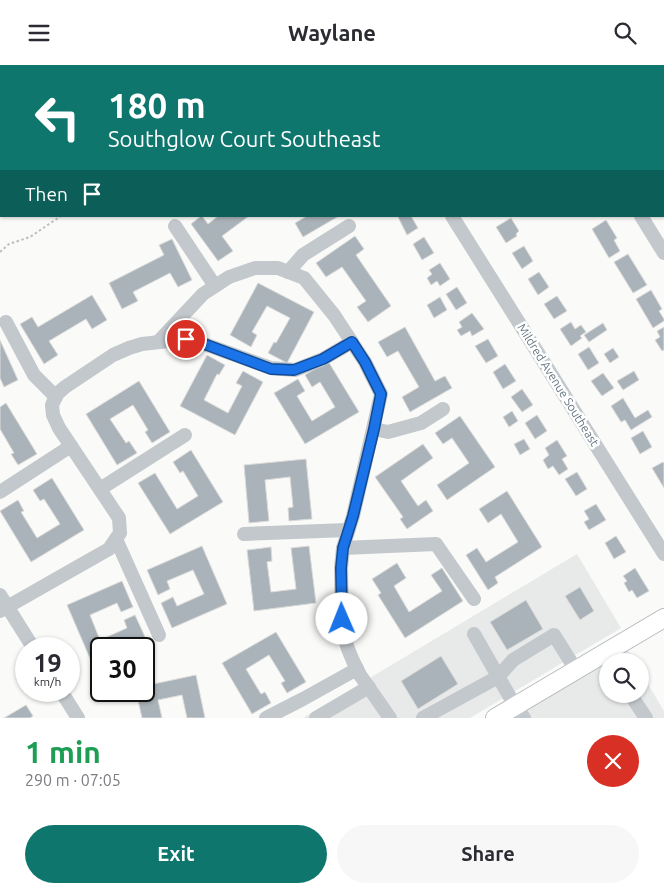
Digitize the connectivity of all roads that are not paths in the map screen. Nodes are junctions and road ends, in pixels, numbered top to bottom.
1 (453, 217) edge
2 (642, 217) edge
3 (175, 226) dead end
4 (349, 226) dead end
5 (662, 246) edge
6 (288, 272) junction
7 (215, 286) junction
8 (6, 322) dead end
9 (158, 342) junction
10 (352, 342) junction
11 (56, 397) junction
12 (444, 409) dead end
13 (374, 429) junction
14 (185, 435) dead end
15 (71, 446) junction
16 (100, 489) junction
17 (0, 492) edge
18 (348, 530) junction
19 (244, 534) dead end
20 (116, 539) junction
21 (343, 548) junction
22 (664, 554) edge
23 (474, 599) dead end
24 (2, 604) edge
25 (664, 618) edge
26 (474, 634) dead end
27 (158, 635) dead end
28 (25, 637) edge
29 (613, 653) edge
30 (599, 661) edge
31 (357, 669) junction
32 (576, 670) junction
33 (498, 677) junction
34 (369, 687) junction
35 (68, 702) edge
36 (636, 703) edge
37 (520, 712) edge
38 (384, 716) edge
39 (78, 718) edge
40 (266, 718) edge
41 (316, 718) edge
42 (423, 718) edge
43 (495, 718) edge
44 (646, 718) edge

1 - 22 street, Mildred Avenue Southeast
2 - 5 street
3 - 7 street
4 - 6 street
6 - 7 street
6 - 10 street
7 - 9 street
8 - 11 street
9 - 10 street
9 - 11 street
10 - 13 street
11 - 15 street
12 - 13 street
13 - 18 street
14 - 16 street
15 - 16 street
15 - 17 street
16 - 20 street
18 - 19 street
18 - 21 street
20 - 24 street
20 - 27 street
21 - 23 street
21 - 31 street
24 - 28 street
25 - 29 main road
26 - 33 street
30 - 32 main road
31 - 34 street
31 - 40 street
32 - 33 street
32 - 37 main road
33 - 37 street
33 - 42 street
34 - 38 street
34 - 41 street
35 - 39 street
36 - 44 street
37 - 43 main road

